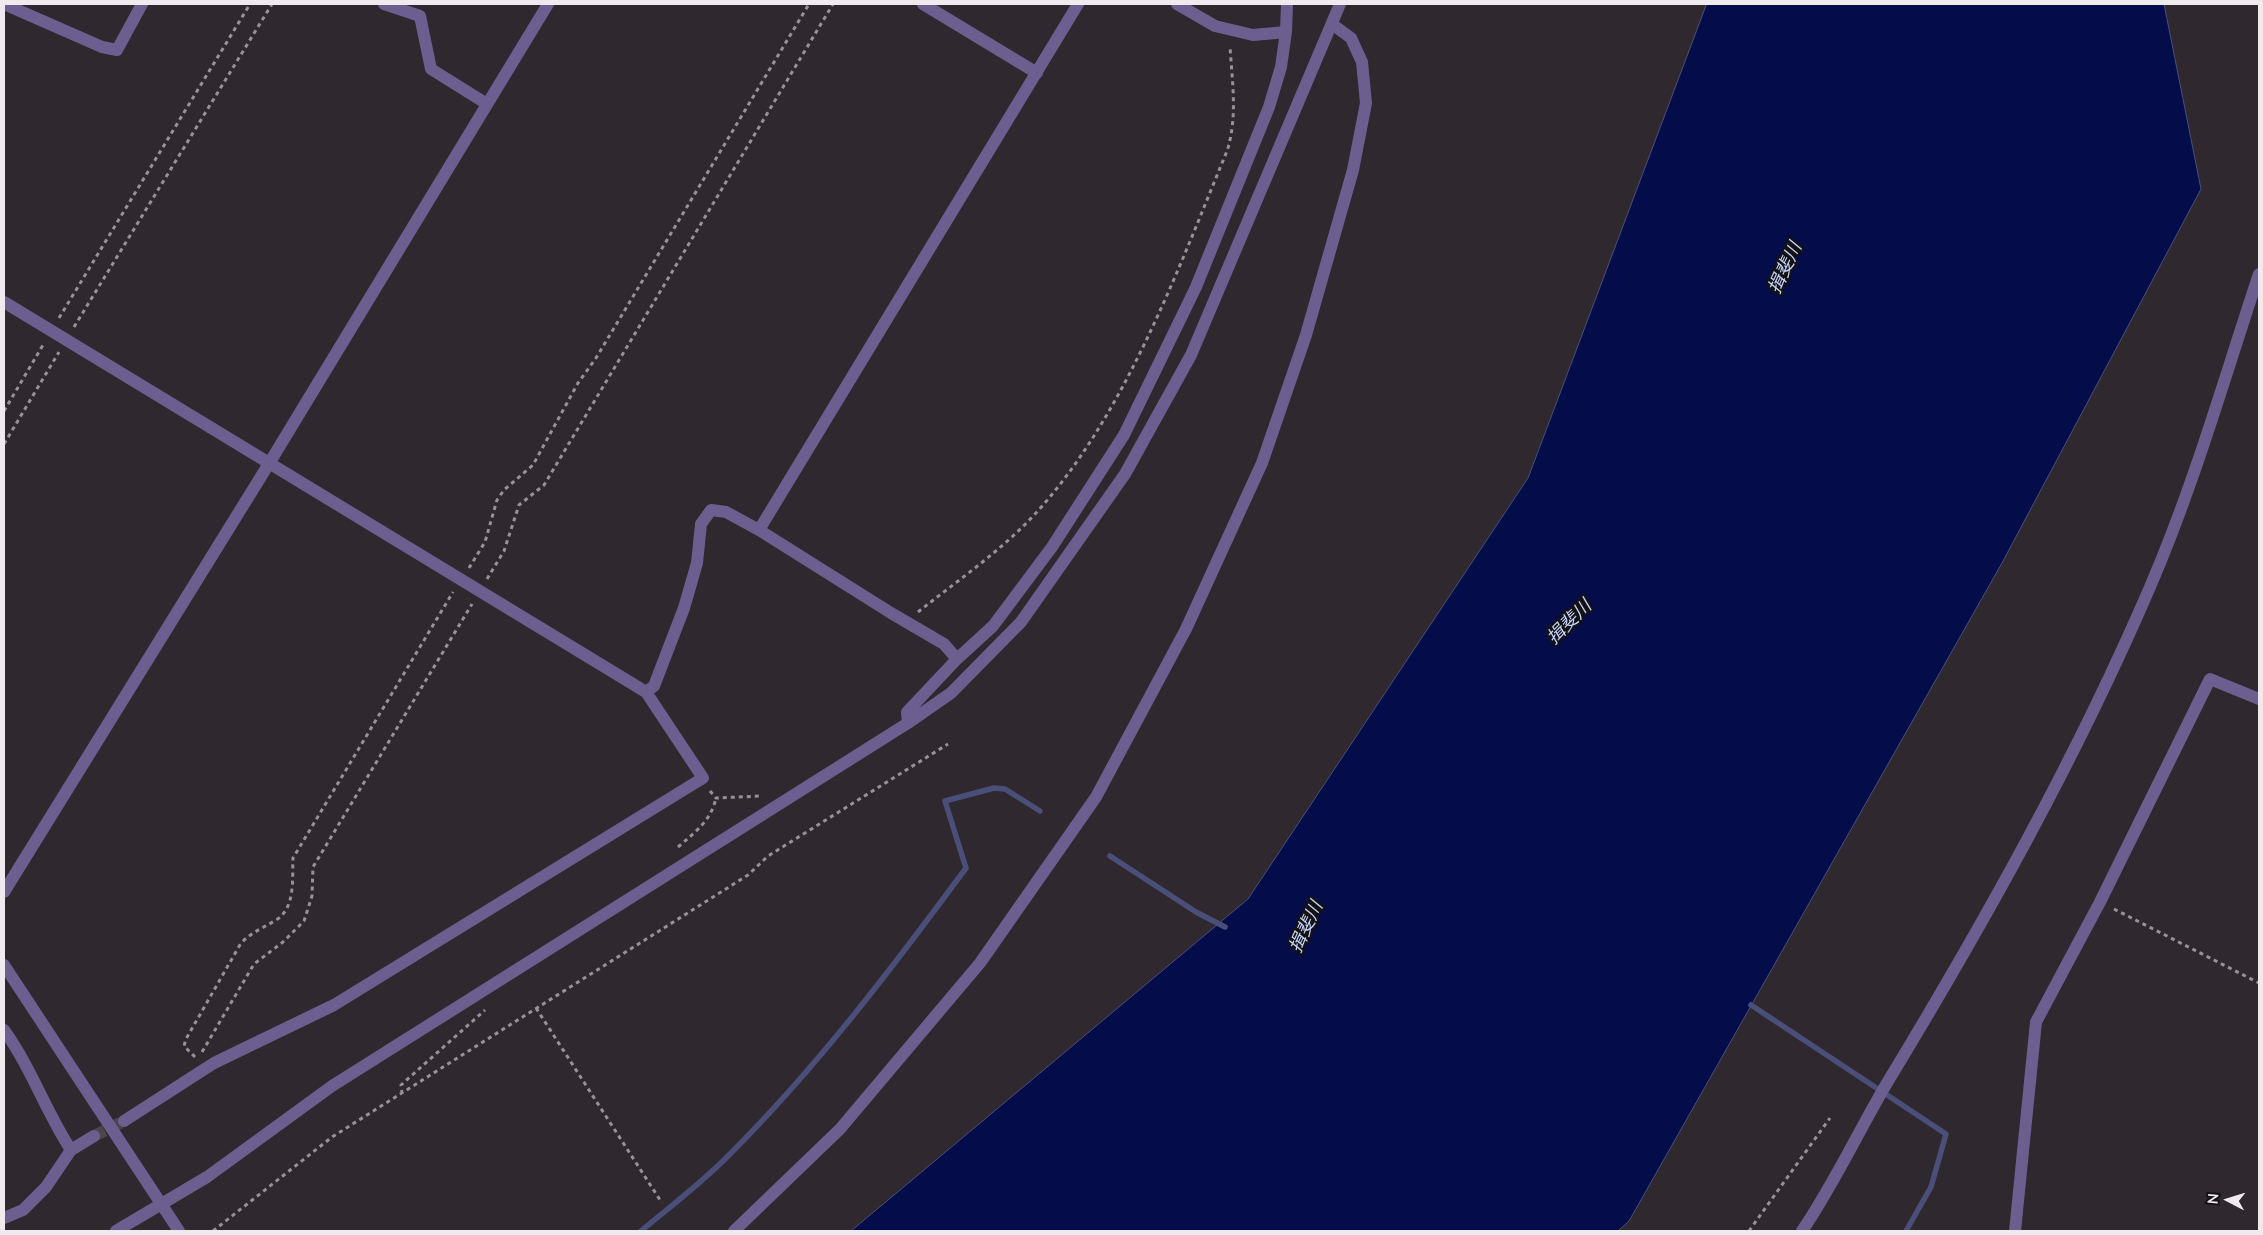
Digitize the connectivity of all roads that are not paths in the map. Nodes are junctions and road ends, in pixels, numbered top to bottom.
1 (4, 4) edge
2 (142, 4) edge
3 (384, 4) edge
4 (548, 4) edge
5 (923, 4) edge
6 (1078, 4) edge
7 (1177, 4) edge
8 (1287, 4) edge
9 (1340, 4) edge
10 (420, 10) edge
11 (1332, 24) junction
12 (1286, 32) junction
13 (1037, 73) junction
14 (487, 104) junction
15 (2259, 274) edge
16 (4, 302) edge
17 (270, 462) junction
18 (759, 530) junction
19 (957, 659) junction
20 (646, 692) junction
21 (2259, 699) edge
22 (908, 723) junction
23 (4, 892) edge
24 (4, 965) edge
25 (4, 1030) edge
26 (124, 1121) tunnel mouth
27 (94, 1136) tunnel mouth
28 (71, 1150) junction
29 (161, 1204) junction
30 (4, 1218) edge
31 (116, 1231) edge
32 (178, 1231) edge
33 (734, 1231) edge
34 (1802, 1231) edge
35 (2016, 1231) edge

1 - 2 street
3 - 10 street
4 - 14 street
5 - 13 street
6 - 13 street
7 - 12 street
8 - 12 street
9 - 11 street
10 - 14 street
11 - 22 street
11 - 33 street
12 - 19 street
13 - 18 street
14 - 17 street
15 - 34 street
16 - 17 street
17 - 20 street
17 - 23 street
18 - 19 street
18 - 20 street
19 - 22 street
20 - 26 street
21 - 35 street
22 - 29 street
24 - 29 street
25 - 28 street
27 - 28 street
28 - 30 street
29 - 31 street
29 - 32 street

